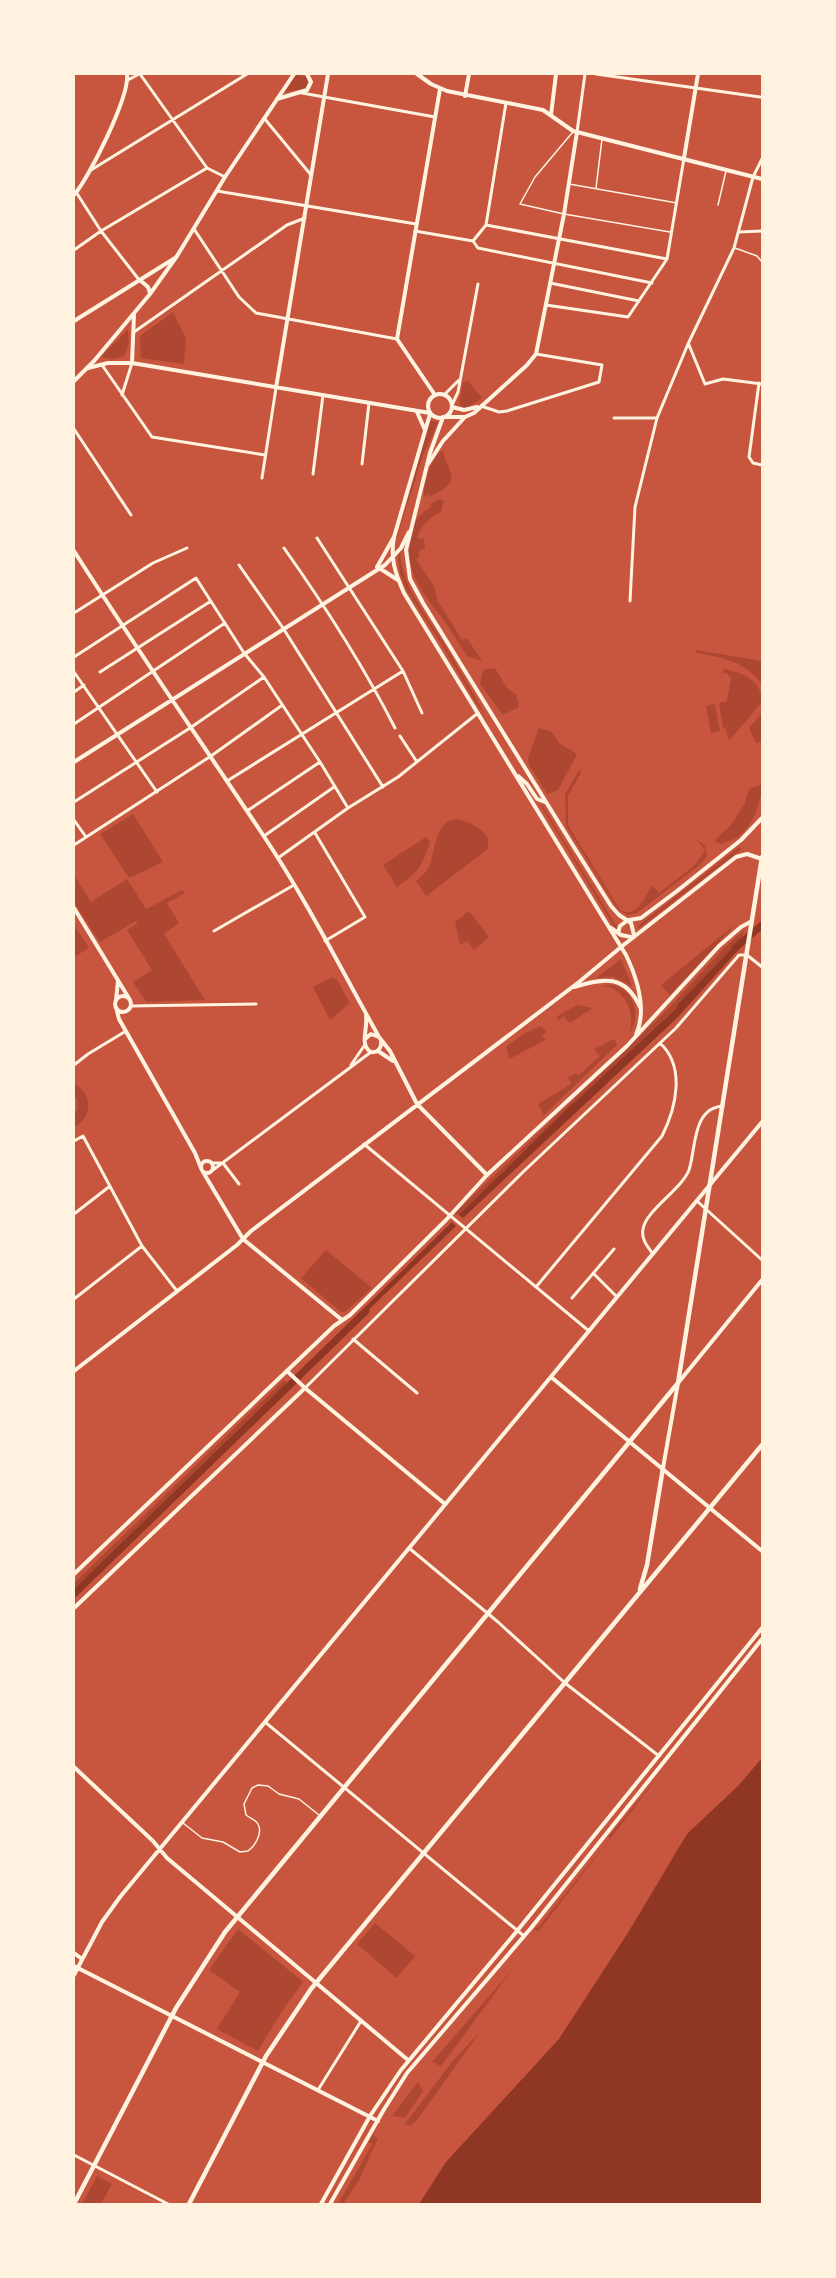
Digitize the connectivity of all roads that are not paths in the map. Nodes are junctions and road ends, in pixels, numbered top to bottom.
1 (127, 74) edge
2 (139, 74) edge
3 (247, 74) edge
4 (294, 74) edge
5 (307, 74) edge
6 (328, 74) edge
7 (417, 74) edge
8 (469, 74) edge
9 (556, 74) edge
10 (585, 74) edge
11 (599, 74) edge
12 (698, 74) edge
13 (128, 80) junction
14 (697, 88) junction
15 (440, 89) junction
16 (301, 92) junction
17 (465, 96) junction
18 (325, 97) junction
19 (760, 97) dead end
20 (276, 100) junction
21 (506, 103) junction
22 (551, 115) junction
23 (435, 117) junction
24 (264, 118) junction
25 (172, 121) junction
26 (575, 132) junction
27 (603, 138) junction
28 (684, 158) junction
29 (762, 159) edge
30 (207, 168) junction
31 (91, 170) junction
32 (726, 170) junction
33 (312, 176) junction
34 (225, 177) junction
35 (753, 177) junction
36 (762, 179) edge
37 (568, 184) junction
38 (596, 189) junction
39 (217, 191) junction
40 (75, 194) edge
41 (677, 203) junction
42 (718, 205) dead end
43 (308, 207) junction
44 (564, 214) junction
45 (305, 218) junction
46 (416, 224) junction
47 (486, 225) junction
48 (194, 229) junction
49 (101, 231) junction
50 (415, 231) junction
51 (762, 231) edge
52 (671, 232) junction
53 (739, 232) junction
54 (559, 240) junction
55 (473, 241) junction
56 (734, 248) junction
57 (74, 250) edge
58 (177, 256) junction
59 (667, 259) junction
60 (762, 262) edge
61 (554, 264) junction
62 (223, 270) junction
63 (140, 281) junction
64 (550, 283) junction
65 (652, 283) junction
66 (478, 284) dead end
67 (150, 294) junction
68 (639, 301) junction
69 (546, 305) junction
70 (134, 315) junction
71 (289, 320) junction
72 (74, 321) edge
73 (133, 333) junction
74 (397, 339) junction
75 (688, 344) junction
76 (132, 348) junction
77 (536, 354) junction
78 (121, 363) junction
79 (132, 363) junction
80 (101, 364) junction
81 (88, 368) junction
82 (460, 379) junction
83 (74, 381) edge
84 (760, 383) edge
85 (276, 388) junction
86 (122, 394) junction
87 (323, 395) junction
88 (435, 395) junction
89 (444, 395) junction
90 (369, 403) junction
91 (452, 406) junction
92 (481, 406) junction
93 (417, 412) junction
94 (430, 413) junction
95 (444, 417) junction
96 (465, 417) junction
97 (614, 418) dead end
98 (657, 418) junction
99 (74, 429) edge
100 (425, 430) junction
101 (265, 455) junction
102 (362, 464) dead end
103 (428, 465) junction
104 (762, 465) edge
105 (313, 474) dead end
106 (262, 478) dead end
107 (131, 515) dead end
108 (409, 532) junction
109 (394, 537) junction
110 (317, 538) dead end
111 (187, 548) dead end
112 (284, 548) dead end
113 (74, 551) edge
114 (392, 558) junction
115 (239, 566) dead end
116 (377, 569) junction
117 (398, 580) junction
118 (350, 586) junction
119 (102, 595) junction
120 (630, 600) dead end
121 (211, 601) junction
122 (323, 603) junction
123 (74, 613) edge
124 (225, 623) junction
125 (122, 626) junction
126 (283, 628) junction
127 (137, 648) junction
128 (244, 653) junction
129 (74, 657) edge
130 (403, 671) junction
131 (74, 672) edge
132 (100, 672) dead end
133 (152, 672) junction
134 (264, 677) junction
135 (84, 686) junction
136 (374, 688) junction
137 (74, 692) edge
138 (170, 699) junction
139 (282, 705) junction
140 (99, 708) junction
141 (337, 713) junction
142 (422, 713) dead end
143 (478, 713) junction
144 (74, 724) edge
145 (190, 728) junction
146 (395, 728) dead end
147 (117, 734) junction
148 (301, 734) junction
149 (400, 735) dead end
150 (211, 756) junction
151 (74, 762) edge
152 (136, 762) junction
153 (320, 762) junction
154 (417, 762) junction
155 (518, 776) junction
156 (227, 781) junction
157 (334, 787) junction
158 (383, 787) junction
159 (157, 792) junction
160 (74, 802) edge
161 (545, 802) junction
162 (348, 808) junction
163 (247, 811) junction
164 (762, 818) edge
165 (74, 820) edge
166 (315, 833) junction
167 (264, 836) junction
168 (86, 837) junction
169 (74, 845) edge
170 (277, 858) junction
171 (762, 858) edge
172 (294, 885) junction
173 (74, 908) edge
174 (628, 920) junction
175 (752, 921) junction
176 (609, 927) junction
177 (214, 931) dead end
178 (618, 933) junction
179 (633, 936) junction
180 (325, 940) junction
181 (621, 947) junction
182 (747, 955) junction
183 (762, 967) edge
184 (117, 977) junction
185 (571, 988) junction
186 (130, 1000) junction
187 (116, 1001) junction
188 (256, 1004) dead end
189 (131, 1006) junction
190 (116, 1007) junction
191 (640, 1007) junction
192 (364, 1010) junction
193 (126, 1011) junction
194 (125, 1030) junction
195 (380, 1038) junction
196 (635, 1038) junction
197 (365, 1039) junction
198 (660, 1043) junction
199 (364, 1046) junction
200 (378, 1051) junction
201 (370, 1052) junction
202 (396, 1063) junction
203 (74, 1065) edge
204 (350, 1066) junction
205 (417, 1104) junction
206 (723, 1106) junction
207 (762, 1122) edge
208 (74, 1141) edge
209 (364, 1144) junction
210 (195, 1153) junction
211 (209, 1162) junction
212 (223, 1163) junction
213 (202, 1170) junction
214 (212, 1171) junction
215 (487, 1175) junction
216 (239, 1184) dead end
217 (710, 1184) junction
218 (210, 1185) junction
219 (110, 1186) junction
220 (696, 1200) junction
221 (707, 1209) junction
222 (74, 1214) edge
223 (451, 1218) junction
224 (465, 1230) junction
225 (243, 1239) junction
226 (142, 1246) junction
227 (614, 1249) dead end
228 (653, 1254) junction
229 (762, 1260) edge
230 (594, 1274) junction
231 (762, 1280) edge
232 (536, 1287) junction
233 (177, 1292) junction
234 (617, 1297) junction
235 (572, 1298) dead end
236 (74, 1299) edge
237 (342, 1320) junction
238 (589, 1331) junction
239 (353, 1339) junction
240 (74, 1371) edge
241 (287, 1371) junction
242 (551, 1377) junction
243 (678, 1383) junction
244 (305, 1388) junction
245 (417, 1393) dead end
246 (630, 1440) junction
247 (762, 1445) edge
248 (663, 1468) junction
249 (445, 1504) junction
250 (710, 1507) junction
251 (409, 1548) junction
252 (762, 1551) edge
253 (74, 1574) edge
254 (639, 1593) junction
255 (74, 1608) edge
256 (489, 1614) junction
257 (762, 1628) edge
258 (762, 1639) edge
259 (565, 1683) junction
260 (265, 1722) junction
261 (659, 1756) junction
262 (74, 1767) edge
263 (344, 1788) junction
264 (320, 1816) junction
265 (182, 1822) junction
266 (160, 1849) junction
267 (422, 1854) junction
268 (237, 1916) junction
269 (517, 1931) junction
270 (524, 1936) junction
271 (74, 1953) edge
272 (82, 1959) junction
273 (75, 1967) edge
274 (74, 1975) edge
275 (316, 1982) junction
276 (171, 2017) junction
277 (361, 2021) junction
278 (408, 2060) junction
279 (262, 2063) junction
280 (407, 2073) junction
281 (318, 2091) junction
282 (370, 2116) junction
283 (378, 2121) junction
284 (74, 2155) edge
285 (93, 2166) junction
286 (74, 2204) edge
287 (168, 2205) edge
288 (189, 2205) edge
289 (321, 2205) edge
290 (330, 2205) edge

1 - 13 street
2 - 13 street
2 - 25 street
3 - 25 street
4 - 20 street
5 - 16 street
6 - 18 street
7 - 15 street
8 - 17 street
9 - 22 street
10 - 26 street
11 - 14 street
12 - 14 street
13 - 31 street
14 - 19 street
14 - 28 street
15 - 17 street
15 - 23 street
16 - 18 street
16 - 20 street
17 - 21 street
18 - 23 street
18 - 33 street
20 - 24 street
21 - 22 street
21 - 47 street
22 - 26 street
23 - 46 street
24 - 33 street
24 - 34 street
25 - 30 street
25 - 31 street
26 - 27 street
26 - 37 street
26 - 44 lane
27 - 28 street
27 - 38 lane
28 - 32 street
28 - 41 street
29 - 35 street
30 - 34 street
30 - 49 street
31 - 40 street
32 - 35 street
32 - 42 lane
33 - 43 street
34 - 39 street
35 - 36 street
35 - 53 street
37 - 38 lane
37 - 44 street
38 - 41 lane
39 - 43 street
39 - 48 street
40 - 49 street
41 - 52 street
43 - 45 street
43 - 46 street
44 - 52 lane
44 - 54 street
45 - 62 street
45 - 71 street
46 - 50 street
47 - 54 street
47 - 55 street
48 - 58 street
48 - 62 street
49 - 57 street
49 - 63 street
50 - 55 street
50 - 74 street
51 - 53 street
52 - 59 street
53 - 56 street
54 - 59 street
54 - 61 street
55 - 61 street
56 - 60 lane
56 - 75 street
58 - 63 street
58 - 67 street
59 - 65 street
61 - 64 street
61 - 65 street
62 - 71 street
62 - 73 street
63 - 67 street
63 - 72 street
64 - 68 street
64 - 69 street
65 - 68 street
66 - 82 street
67 - 70 street
68 - 69 street
69 - 77 street
70 - 73 street
70 - 81 street
71 - 74 street
71 - 85 street
73 - 76 street
74 - 88 street
75 - 84 street
75 - 98 street
76 - 78 street
76 - 79 street
77 - 92 street
77 - 92 street
78 - 79 street
78 - 80 street
79 - 85 street
79 - 86 street
80 - 81 street
80 - 86 street
81 - 83 street
82 - 89 street
82 - 91 street
84 - 104 street
85 - 87 street
85 - 101 street
86 - 101 street
87 - 90 street
87 - 105 street
88 - 89 street
88 - 94 street
89 - 91 street
90 - 93 street
90 - 102 street
91 - 92 street
91 - 95 street
92 - 96 street
93 - 94 street
93 - 100 street
94 - 95 street
94 - 100 street
95 - 96 street
95 - 103 street
96 - 103 street
97 - 98 street
98 - 120 street
99 - 107 street
100 - 109 street
101 - 106 street
103 - 108 street
108 - 114 street
108 - 161 street
109 - 114 street
109 - 116 street
110 - 118 street
111 - 119 street
112 - 122 street
113 - 119 street
114 - 116 street
114 - 117 street
115 - 126 street
116 - 117 street
116 - 118 street
117 - 143 street
118 - 122 street
118 - 130 street
119 - 123 street
119 - 125 street
121 - 124 street
121 - 125 street
121 - 127 street
122 - 126 street
122 - 136 street
124 - 128 street
124 - 133 street
125 - 127 street
125 - 129 street
126 - 128 street
126 - 141 street
127 - 132 street
127 - 133 street
128 - 134 street
128 - 138 street
130 - 136 street
130 - 142 street
131 - 135 street
133 - 138 street
133 - 140 street
134 - 139 street
134 - 145 street
135 - 137 street
135 - 140 street
136 - 141 street
136 - 146 street
138 - 145 street
138 - 147 street
139 - 148 street
139 - 150 street
140 - 144 street
140 - 147 street
141 - 148 street
141 - 158 street
143 - 154 street
143 - 155 street
145 - 150 street
145 - 152 street
147 - 151 street
147 - 152 street
148 - 153 street
148 - 156 street
149 - 154 street
150 - 156 street
150 - 159 street
152 - 159 street
152 - 160 street
153 - 157 street
153 - 163 street
154 - 158 street
155 - 161 street
155 - 176 street
156 - 163 street
157 - 162 street
157 - 167 street
158 - 162 street
159 - 168 street
161 - 174 street
162 - 166 street
163 - 167 street
164 - 174 street
165 - 168 street
166 - 170 street
166 - 180 street
167 - 170 street
168 - 169 street
170 - 172 street
171 - 175 main road
171 - 179 street
172 - 177 street
172 - 180 street
173 - 184 street
174 - 178 street
174 - 179 street
175 - 182 main road
175 - 196 street
176 - 178 street
176 - 181 street
178 - 179 street
179 - 181 street
180 - 192 street
181 - 185 street
181 - 191 street
182 - 183 street
182 - 198 street
182 - 206 main road
184 - 186 street
184 - 187 street
185 - 191 street
185 - 205 street
186 - 187 street
186 - 189 street
187 - 190 street
188 - 189 street
189 - 193 street
190 - 193 street
190 - 194 street
191 - 196 street
192 - 195 street
192 - 197 street
193 - 194 street
194 - 203 street
194 - 210 street
195 - 197 street
195 - 200 street
195 - 202 street
196 - 215 street
197 - 199 street
198 - 224 street
198 - 232 street
199 - 201 street
199 - 204 street
200 - 201 street
200 - 202 street
201 - 204 street
202 - 205 street
204 - 212 street
205 - 209 street
205 - 215 street
206 - 217 main road
206 - 228 street
207 - 217 street
208 - 219 street
209 - 223 street
209 - 225 street
210 - 211 street
210 - 213 street
211 - 212 street
211 - 213 street
211 - 214 street
212 - 214 street
212 - 216 street
213 - 214 street
213 - 218 street
214 - 218 street
215 - 223 street
217 - 220 street
217 - 221 main road
218 - 225 street
219 - 222 street
219 - 226 street
220 - 221 street
220 - 228 street
221 - 229 street
221 - 243 main road
223 - 224 street
223 - 237 street
224 - 232 street
224 - 239 street
225 - 233 street
225 - 237 street
226 - 233 street
226 - 236 street
227 - 230 street
228 - 234 street
230 - 234 street
230 - 235 street
231 - 243 street
232 - 238 street
233 - 240 street
234 - 238 street
237 - 241 street
238 - 242 street
239 - 244 street
239 - 245 street
241 - 244 street
241 - 253 street
242 - 246 street
242 - 249 street
243 - 246 main road
243 - 248 street
244 - 249 street
244 - 255 street
246 - 248 street
246 - 256 main road
247 - 250 main road
248 - 250 street
248 - 254 main road
249 - 251 street
250 - 252 street
250 - 254 main road
251 - 256 street
251 - 260 street
254 - 259 main road
256 - 259 street
256 - 263 main road
257 - 261 street
258 - 270 street
259 - 261 street
259 - 267 main road
260 - 263 street
260 - 265 street
261 - 269 street
262 - 266 street
263 - 264 main road
263 - 267 street
264 - 265 lane
264 - 268 main road
265 - 266 street
266 - 268 street
266 - 272 street
267 - 269 street
267 - 275 main road
268 - 275 street
268 - 276 main road
269 - 270 street
269 - 278 street
270 - 280 street
271 - 272 street
272 - 273 street
273 - 274 street
273 - 276 street
275 - 277 street
275 - 279 main road
276 - 279 street
276 - 285 main road
277 - 278 street
277 - 281 street
278 - 280 street
278 - 282 street
279 - 281 street
279 - 288 main road
280 - 283 street
281 - 282 street
282 - 283 street
282 - 289 street
283 - 290 street
284 - 285 street
285 - 286 main road
285 - 287 street

